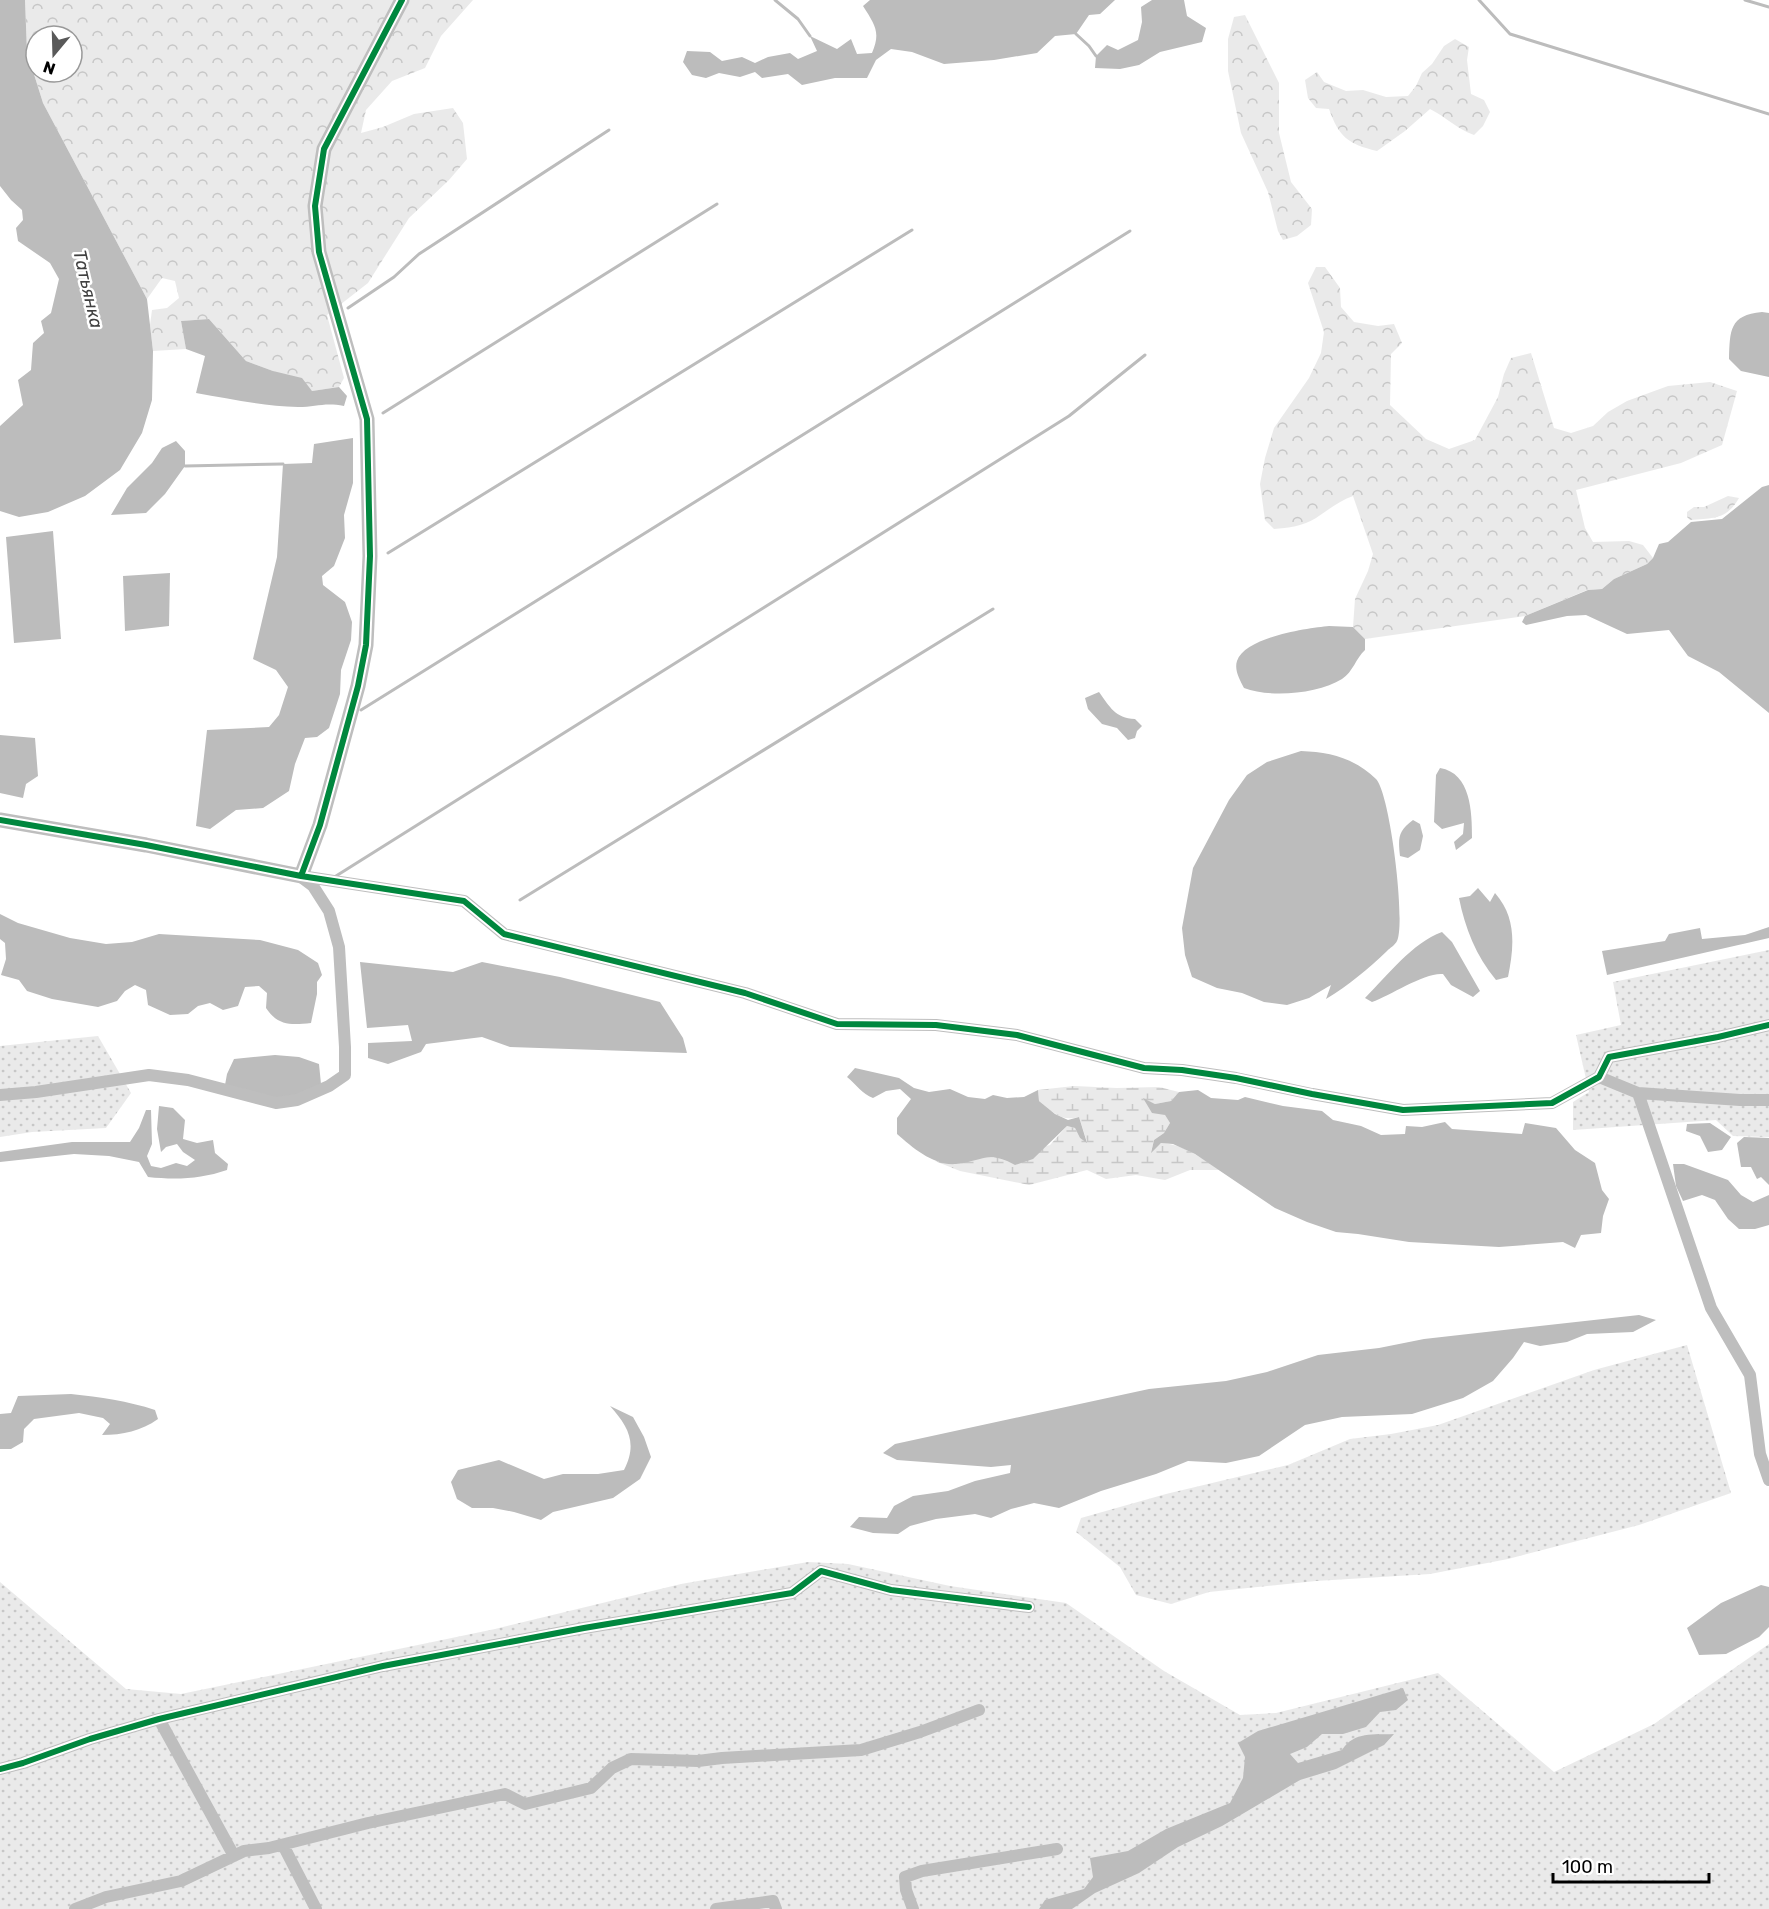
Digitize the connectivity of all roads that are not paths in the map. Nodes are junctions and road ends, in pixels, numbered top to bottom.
1 (402, 0) edge
2 (0, 820) edge
3 (301, 876) junction
4 (1769, 1025) edge
5 (1599, 1077) junction
6 (1638, 1093) junction
7 (0, 1095) edge
8 (1769, 1100) edge
9 (1769, 1480) edge
10 (1029, 1606) dead end
11 (979, 1710) dead end
12 (159, 1719) junction
13 (0, 1769) edge
14 (283, 1845) junction
15 (1057, 1849) dead end
16 (234, 1856) junction
17 (75, 1909) edge
18 (316, 1909) edge
19 (716, 1909) edge
20 (776, 1909) edge
21 (913, 1909) edge

1 - 3 street
2 - 3 street
3 - 5 street
3 - 7 street
4 - 5 street
5 - 6 street
6 - 8 street
6 - 9 street
10 - 12 street
11 - 14 street
12 - 13 street
12 - 16 street
14 - 16 street
14 - 18 street
15 - 21 street
16 - 17 street
19 - 20 street

